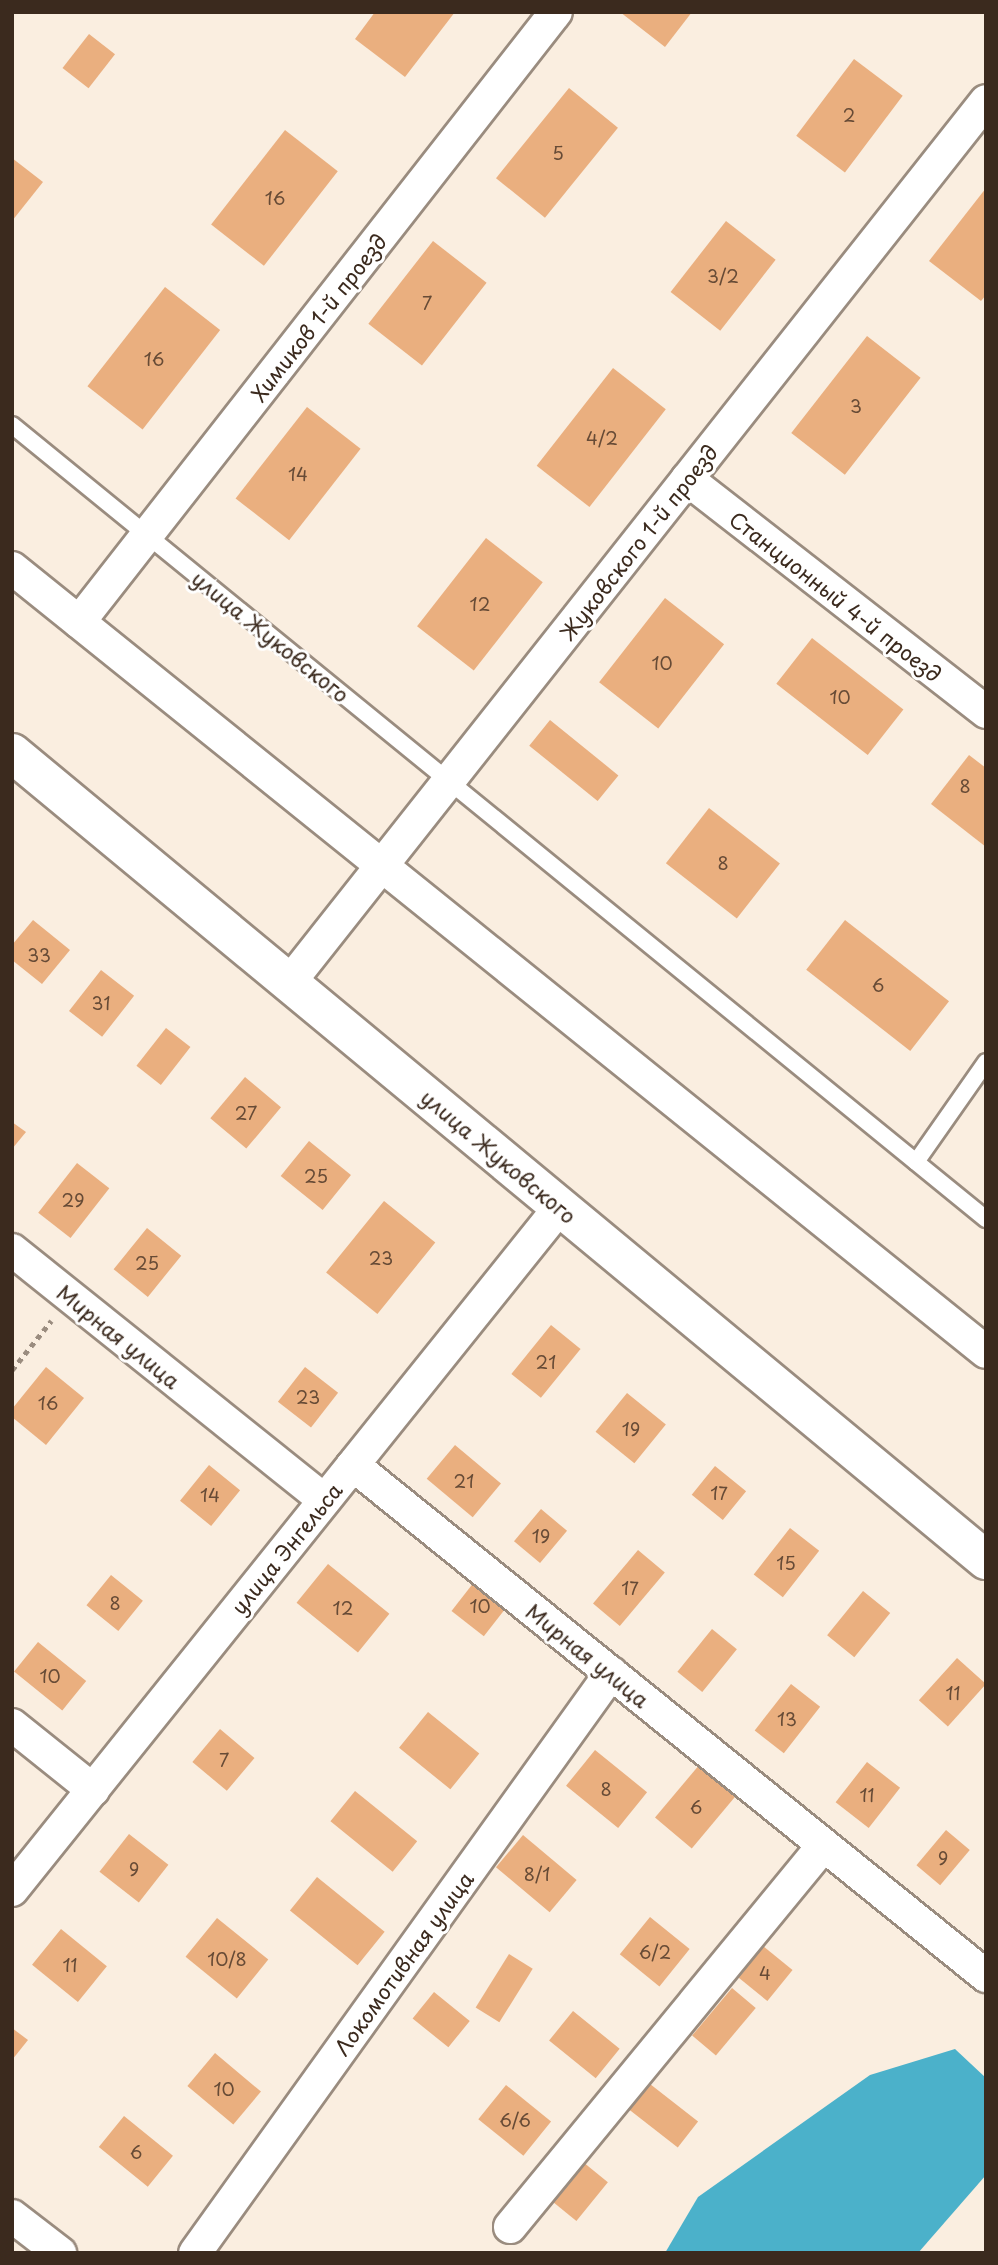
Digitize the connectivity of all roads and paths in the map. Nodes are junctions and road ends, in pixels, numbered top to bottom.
1 (556, 12) edge
2 (986, 101) edge
3 (12, 425) edge
4 (687, 479) junction
5 (148, 535) junction
6 (12, 568) edge
7 (79, 622) junction
8 (986, 712) edge
9 (12, 753) edge
10 (449, 781) junction
11 (382, 866) junction
12 (289, 983) junction
13 (986, 1062) edge
14 (916, 1162) junction
15 (560, 1207) junction
16 (986, 1219) edge
17 (12, 1250) edge
18 (70, 1297) junction
19 (986, 1352) edge
20 (12, 1370) edge
21 (353, 1465) junction
22 (324, 1500) junction
23 (986, 1560) edge
24 (611, 1673) junction
25 (12, 1725) edge
26 (93, 1790) junction
27 (824, 1845) junction
28 (12, 1890) edge
29 (986, 1976) edge
30 (12, 2216) edge
31 (510, 2227) dead end
32 (60, 2253) edge
33 (195, 2253) edge

1 - 5 street, Химиков 1-й проезд
2 - 4 street, Жуковского 1-й проезд
3 - 5 lane, улица Жуковского
4 - 8 street, Станционный 4-й проезд
4 - 10 street, Жуковского 1-й проезд
5 - 7 street, Химиков 1-й проезд
5 - 10 lane, улица Жуковского
6 - 7 street
7 - 11 street
9 - 12 street, улица Жуковского
10 - 11 street, Жуковского 1-й проезд
10 - 14 lane, улица Жуковского
11 - 12 street, Жуковского 1-й проезд
11 - 19 street
12 - 15 street, улица Жуковского
13 - 14 lane
14 - 16 lane, улица Жуковского
15 - 21 street, улица Энгельса
15 - 23 street, улица Жуковского
17 - 18 street, Мирная улица
18 - 20 path
18 - 22 street, Мирная улица
21 - 22 street, улица Энгельса
21 - 24 street, Мирная улица
22 - 26 street, улица Энгельса
24 - 27 street, Мирная улица
24 - 33 street, Локомотивная улица
25 - 26 street
26 - 28 street, улица Энгельса
27 - 29 street, Мирная улица
27 - 31 street
30 - 32 street

